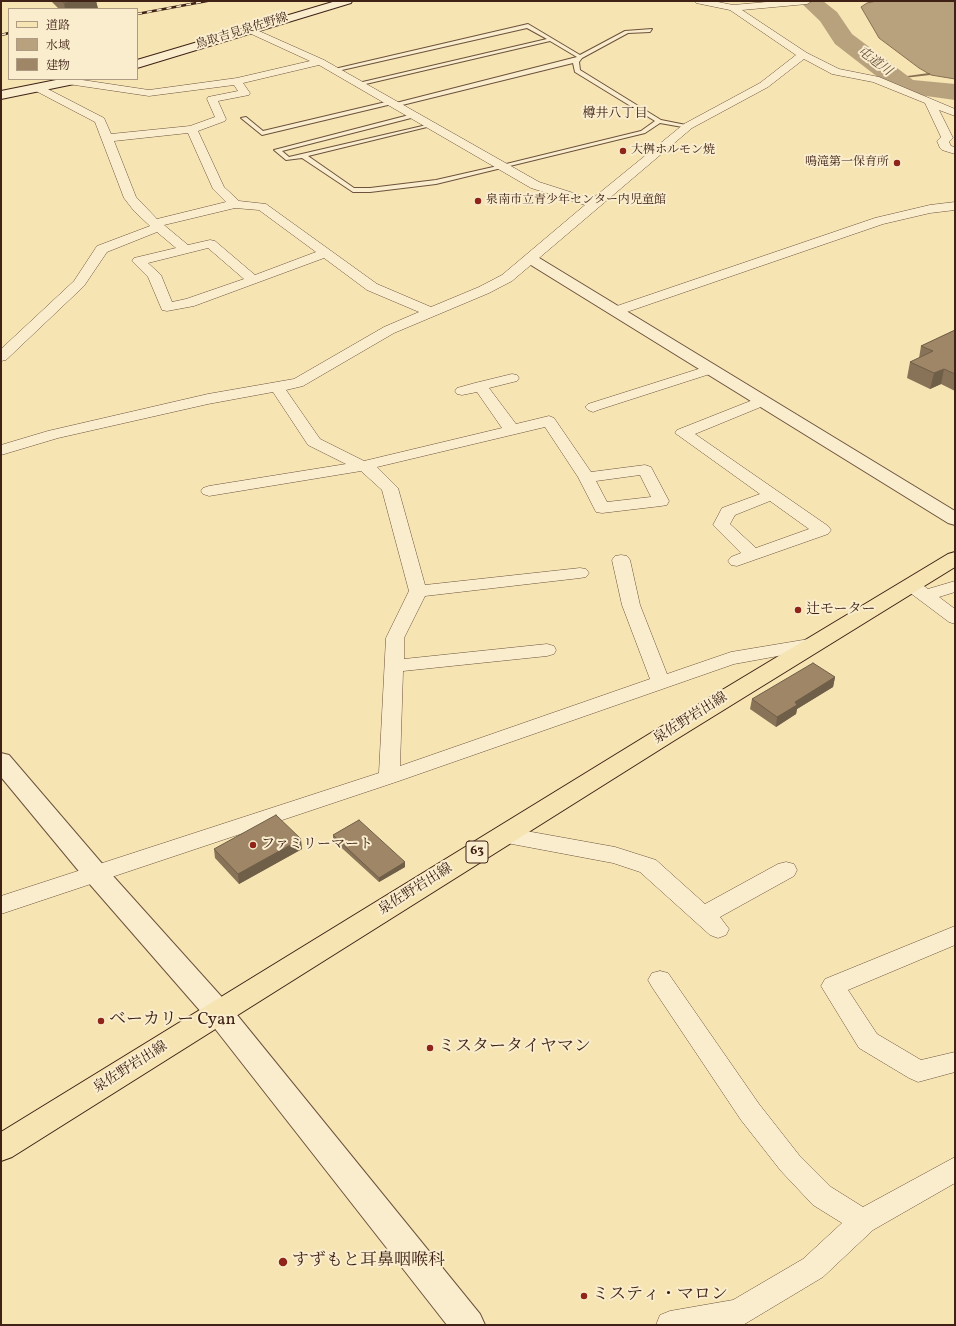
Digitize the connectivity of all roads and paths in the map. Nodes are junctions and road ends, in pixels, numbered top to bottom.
1 (347, 1) edge
2 (699, 1) edge
3 (807, 1) edge
4 (802, 2) edge
5 (733, 8) junction
6 (250, 30) junction
7 (650, 30) dead end
8 (550, 40) junction
9 (803, 56) junction
10 (579, 59) junction
11 (320, 62) junction
12 (138, 64) edge
13 (333, 70) junction
14 (67, 80) edge
15 (237, 81) junction
16 (357, 84) junction
17 (38, 88) junction
18 (1, 95) edge
19 (929, 101) junction
20 (392, 104) junction
21 (955, 113) edge
22 (413, 116) junction
23 (244, 118) dead end
24 (660, 121) junction
25 (429, 125) junction
26 (688, 126) junction
27 (192, 129) junction
28 (108, 138) junction
29 (955, 151) edge
30 (302, 155) junction
31 (502, 167) junction
32 (234, 204) junction
33 (594, 204) junction
34 (955, 206) edge
35 (156, 225) junction
36 (184, 249) junction
37 (325, 253) junction
38 (532, 260) junction
39 (253, 280) junction
40 (616, 311) junction
41 (430, 312) junction
42 (1, 357) edge
43 (711, 369) junction
44 (512, 378) dead end
45 (480, 386) junction
46 (277, 387) junction
47 (462, 391) dead end
48 (763, 401) junction
49 (593, 407) dead end
50 (512, 430) junction
51 (1, 450) edge
52 (362, 466) junction
53 (586, 477) dead end
54 (209, 491) dead end
55 (772, 495) junction
56 (955, 519) edge
57 (753, 555) junction
58 (955, 558) edge
59 (621, 560) dead end
60 (737, 561) dead end
61 (580, 573) dead end
62 (955, 586) edge
63 (918, 590) junction
64 (418, 591) junction
65 (955, 618) edge
66 (815, 644) junction
67 (547, 650) dead end
68 (394, 666) junction
69 (661, 682) junction
70 (1, 761) edge
71 (389, 777) junction
72 (504, 836) junction
73 (786, 870) dead end
74 (96, 874) junction
75 (1, 905) edge
76 (955, 935) edge
77 (660, 980) dead end
78 (219, 1013) junction
79 (955, 1062) edge
80 (1, 1148) edge
81 (955, 1169) edge
82 (863, 1221) junction
83 (468, 1325) edge
84 (670, 1325) edge

1 - 6 street, 鳥取吉見泉佐野線
2 - 5 street
3 - 4 street
4 - 5 street
5 - 9 street
6 - 11 street
6 - 12 street, 鳥取吉見泉佐野線
7 - 10 lane
8 - 10 lane
8 - 13 lane
8 - 16 lane
9 - 19 street
9 - 26 street
10 - 20 lane
10 - 24 lane
11 - 13 street
11 - 15 street
13 - 16 street
14 - 15 street
14 - 17 street
15 - 27 street
16 - 20 street
17 - 18 street
17 - 28 street
19 - 21 street
19 - 29 street
20 - 22 street
20 - 23 lane
22 - 25 street
22 - 30 lane
24 - 26 lane
24 - 31 lane
25 - 30 lane
25 - 31 street
26 - 33 street
27 - 28 street
27 - 32 street
28 - 35 street
30 - 31 lane
31 - 33 street
32 - 35 street
32 - 37 street
33 - 38 street
34 - 40 street
35 - 36 street
35 - 42 street
36 - 39 street
36 - 39 street
37 - 39 street
37 - 41 street
38 - 40 street
38 - 41 street
40 - 43 street
41 - 46 street
43 - 48 street
43 - 49 street
44 - 45 street
45 - 47 street
45 - 50 street
46 - 51 street
46 - 52 street
48 - 55 street
48 - 56 street
50 - 52 street
50 - 53 street
52 - 54 street
52 - 64 street
55 - 57 street
55 - 57 street
57 - 60 street
58 - 63 main road, 泉佐野岩出線 / 63
59 - 69 street
61 - 64 street
62 - 63 street
63 - 65 street
63 - 66 main road, 泉佐野岩出線 / 63
64 - 68 street
66 - 69 street
66 - 72 main road, 泉佐野岩出線 / 63
67 - 68 street
68 - 71 street
69 - 71 street
70 - 74 street
71 - 74 street
72 - 73 street
72 - 78 main road, 泉佐野岩出線 / 63
74 - 75 street
74 - 78 street
76 - 79 street
77 - 82 street
78 - 80 main road, 泉佐野岩出線 / 63
78 - 83 street
81 - 82 street
82 - 84 street

